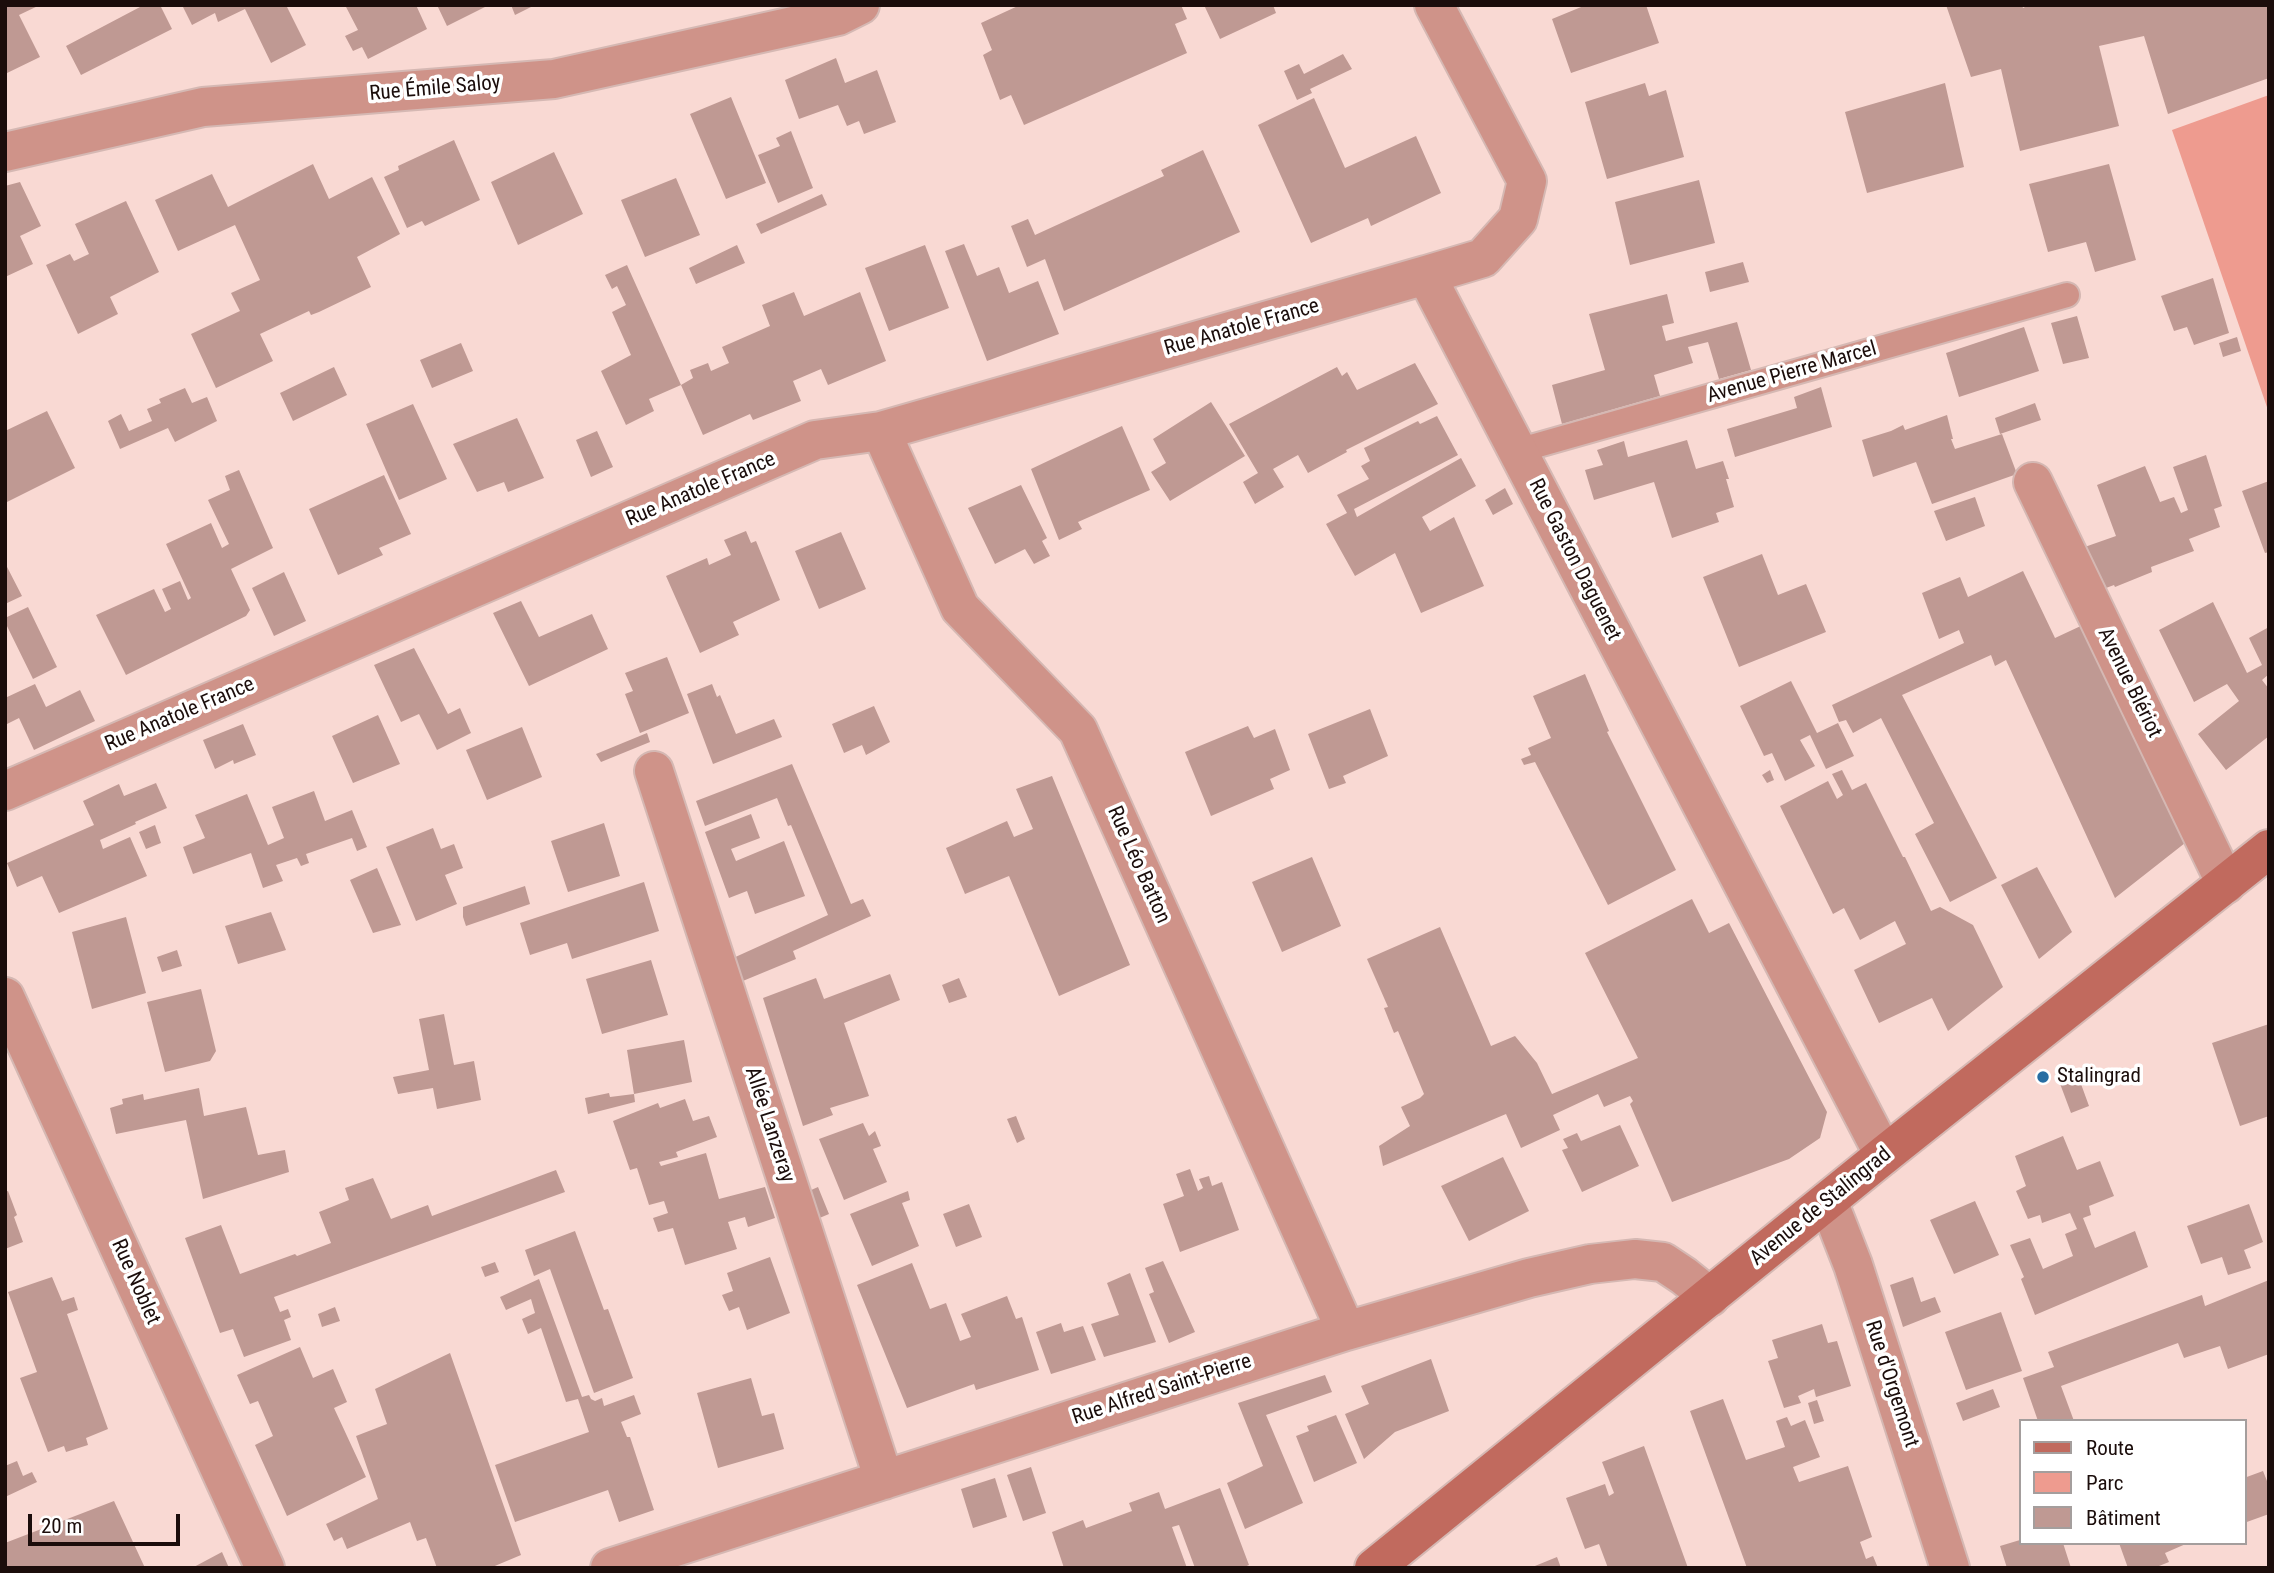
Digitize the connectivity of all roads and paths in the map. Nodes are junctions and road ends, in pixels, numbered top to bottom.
1 (860, 5) edge
2 (1434, 5) edge
3 (5, 152) edge
4 (1426, 275) junction
5 (2067, 295) dead end
6 (881, 431) junction
7 (1517, 451) junction
8 (2033, 482) dead end
9 (654, 771) dead end
10 (5, 791) edge
11 (2269, 849) edge
12 (2226, 884) junction
13 (5, 997) edge
14 (1884, 1155) junction
15 (1828, 1201) junction
16 (1710, 1297) junction
17 (1346, 1331) junction
18 (884, 1480) junction
19 (265, 1568) edge
20 (610, 1568) edge
21 (1374, 1568) edge
22 (1950, 1568) edge

1 - 3 street, Rue Émile Saloy
2 - 4 street
4 - 6 street, Rue Anatole France
4 - 7 street, Rue Gaston Daguenet
5 - 7 lane, Avenue Pierre Marcel
6 - 10 street, Rue Anatole France
6 - 17 street, Rue Léo Batton
7 - 14 street, Rue Gaston Daguenet
8 - 12 street, Avenue Blériot
9 - 18 street, Allée Lanzeray
11 - 12 main road, Avenue de Stalingrad
12 - 14 main road, Avenue de Stalingrad
13 - 19 street, Rue Noblet
14 - 15 main road, Avenue de Stalingrad
15 - 16 main road, Avenue de Stalingrad
15 - 22 street, Rue d'Orgemont
16 - 17 street, Rue Alfred Saint-Pierre
16 - 21 main road, Avenue de Stalingrad
17 - 18 street, Rue Alfred Saint-Pierre
18 - 20 street, Rue Alfred Saint-Pierre

